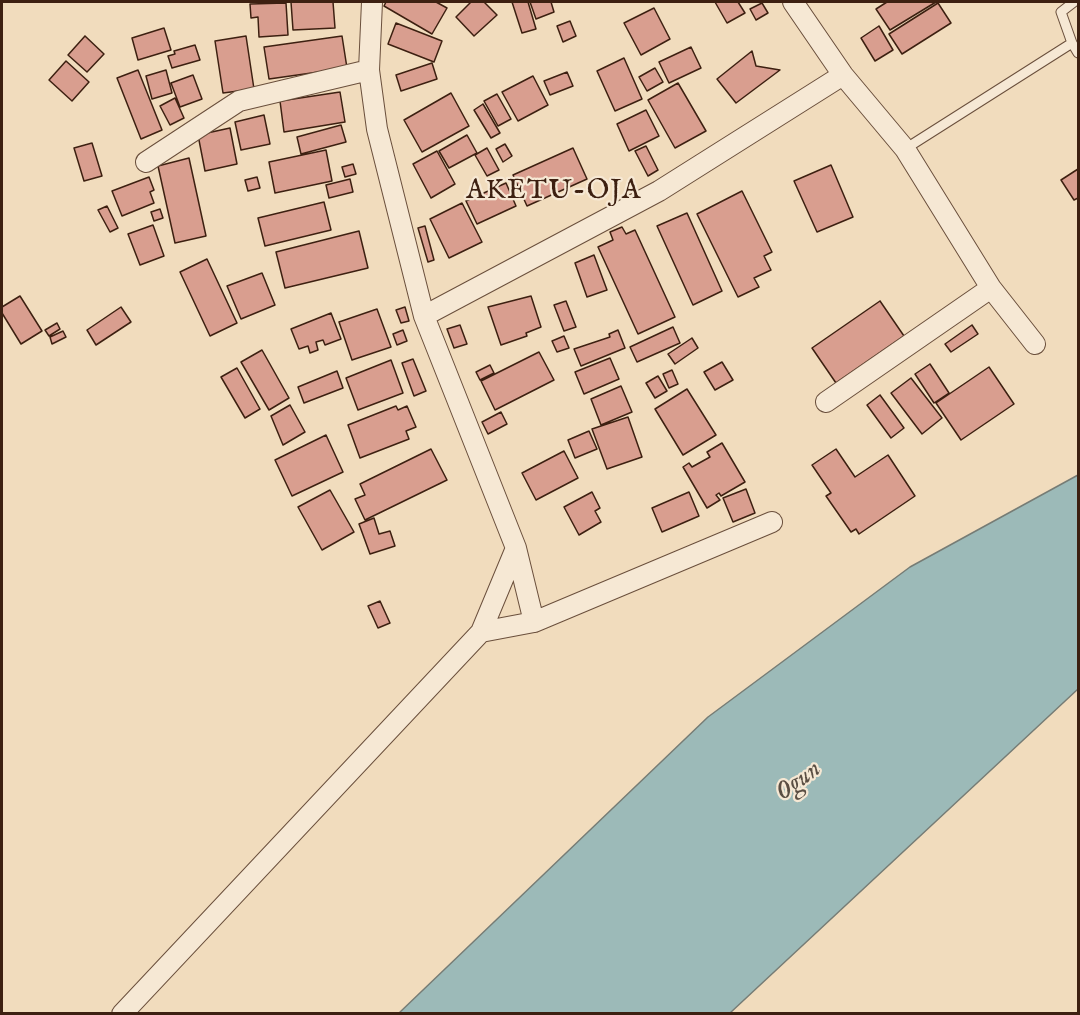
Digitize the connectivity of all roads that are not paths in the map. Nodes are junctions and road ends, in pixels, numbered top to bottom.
1 (372, 2) edge
2 (793, 2) edge
3 (1074, 2) edge
4 (1072, 43) junction
5 (1078, 52) edge
6 (369, 70) junction
7 (843, 75) junction
8 (905, 150) junction
9 (146, 162) dead end
10 (991, 288) junction
11 (424, 316) junction
12 (1035, 344) dead end
13 (826, 402) dead end
14 (772, 522) dead end
15 (516, 549) junction
16 (534, 622) junction
17 (481, 632) junction
18 (122, 1014) edge

1 - 6 street
2 - 7 street
3 - 4 lane
4 - 5 lane
4 - 8 lane
6 - 9 street
6 - 11 street
7 - 8 street
7 - 11 street
8 - 10 street
10 - 12 street
10 - 13 street
11 - 15 street
14 - 16 street
15 - 16 street
15 - 17 street
16 - 17 street
17 - 18 street

